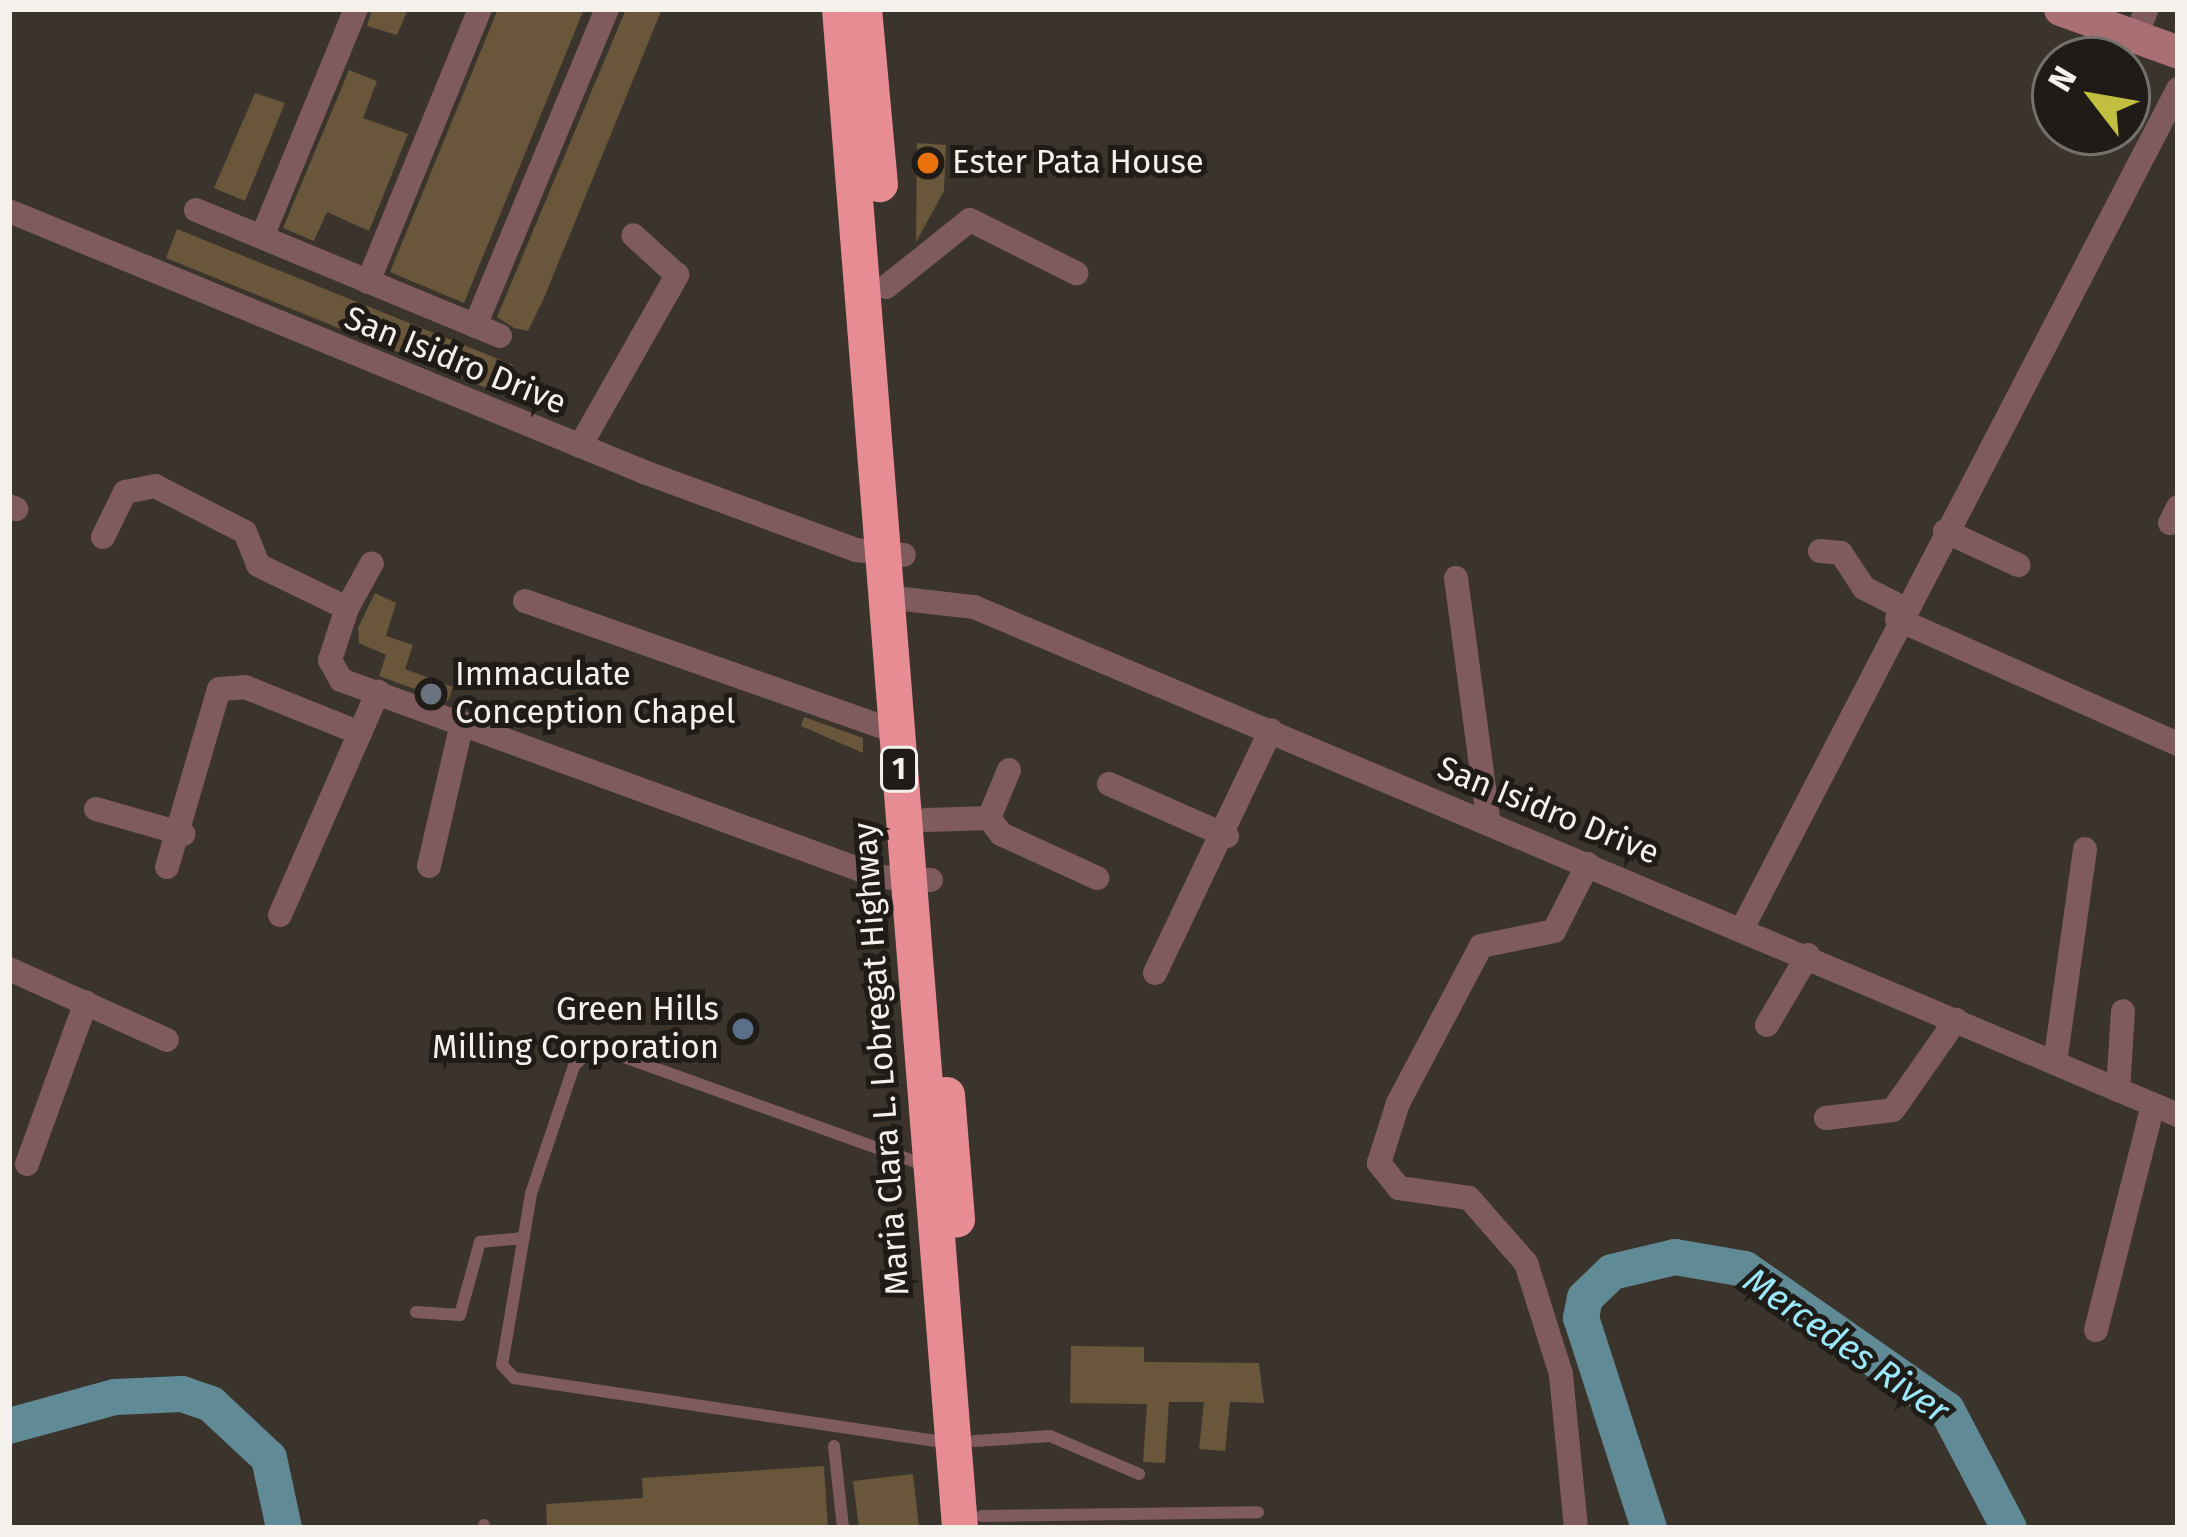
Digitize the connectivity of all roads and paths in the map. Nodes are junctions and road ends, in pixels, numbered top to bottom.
1 (356, 9) edge
2 (480, 9) edge
3 (607, 9) edge
4 (839, 9) edge
5 (864, 9) edge
6 (2060, 9) edge
7 (2141, 23) edge
8 (2178, 52) edge
9 (2178, 89) edge
10 (862, 107) junction
11 (196, 210) dead end
12 (9, 211) edge
13 (633, 235) dead end
14 (262, 237) junction
15 (1076, 273) dead end
16 (368, 282) junction
17 (886, 287) junction
18 (475, 326) junction
19 (500, 336) dead end
20 (580, 446) junction
21 (1945, 531) junction
22 (103, 537) dead end
23 (1820, 551) dead end
24 (893, 556) junction
25 (372, 563) dead end
26 (2018, 565) dead end
27 (1456, 578) dead end
28 (896, 596) junction
29 (524, 601) dead end
30 (347, 608) junction
31 (1900, 614) junction
32 (378, 692) junction
33 (461, 723) junction
34 (1271, 730) junction
35 (896, 732) junction
36 (360, 733) junction
37 (2178, 744) edge
38 (1009, 770) dead end
39 (1109, 784) dead end
40 (96, 809) dead end
41 (989, 818) junction
42 (926, 820) junction
43 (1489, 824) junction
44 (184, 834) junction
45 (1227, 836) junction
46 (2085, 849) dead end
47 (1588, 864) junction
48 (429, 866) dead end
49 (167, 867) dead end
50 (1097, 878) dead end
51 (919, 880) junction
52 (280, 915) dead end
53 (1744, 925) junction
54 (1808, 956) junction
55 (9, 969) edge
56 (1155, 973) dead end
57 (86, 1002) junction
58 (2123, 1011) dead end
59 (1956, 1020) junction
60 (1767, 1025) dead end
61 (167, 1040) dead end
62 (2055, 1063) junction
63 (2118, 1090) junction
64 (2153, 1105) junction
65 (2178, 1115) edge
66 (1826, 1118) dead end
67 (27, 1164) dead end
68 (940, 1165) junction
69 (524, 1238) junction
70 (416, 1312) dead end
71 (2096, 1330) dead end
72 (963, 1442) junction
73 (834, 1446) dead end
74 (1138, 1474) dead end
75 (1258, 1512) dead end
76 (975, 1524) edge
77 (843, 1528) edge
78 (1576, 1528) edge

1 - 14 street
2 - 16 street
3 - 18 street
4 - 10 highway, Maria Clara L. Lobregat Highway / 1
5 - 10 highway, Maria Clara L. Lobregat Highway / 1
6 - 7 street
7 - 8 street
9 - 21 street
10 - 17 highway, Maria Clara L. Lobregat Highway / 1
10 - 24 highway, Maria Clara L. Lobregat Highway / 1
11 - 14 street
12 - 20 street, San Isidro Drive
13 - 20 street
14 - 16 street
15 - 17 street
16 - 18 street
17 - 24 highway, Maria Clara L. Lobregat Highway / 1
18 - 19 street
20 - 24 street, San Isidro Drive
21 - 26 street
21 - 31 street
22 - 30 street
23 - 31 street
24 - 28 highway, Maria Clara L. Lobregat Highway / 1
25 - 30 street
27 - 43 street
28 - 34 street, San Isidro Drive
28 - 35 highway, Maria Clara L. Lobregat Highway / 1
28 - 42 highway, Maria Clara L. Lobregat Highway / 1
29 - 35 street
30 - 32 street
31 - 37 street
31 - 53 street
32 - 33 street
32 - 36 street
33 - 48 street
33 - 51 street
34 - 43 street, San Isidro Drive
34 - 45 street
35 - 51 highway, Maria Clara L. Lobregat Highway / 1
36 - 44 street
36 - 52 street
38 - 41 street
39 - 45 street
40 - 44 street
41 - 42 street
41 - 50 street
42 - 51 highway, Maria Clara L. Lobregat Highway / 1
43 - 47 street, San Isidro Drive
44 - 49 street
45 - 56 street
46 - 62 street
47 - 53 street, San Isidro Drive
47 - 78 street
51 - 68 highway, Maria Clara L. Lobregat Highway / 1
53 - 54 street, San Isidro Drive
54 - 59 street, San Isidro Drive
54 - 60 street
55 - 57 street
57 - 61 street
57 - 67 street
58 - 63 street
59 - 62 street, San Isidro Drive
59 - 66 street
62 - 63 street, San Isidro Drive
63 - 64 street, San Isidro Drive
64 - 65 street, San Isidro Drive
64 - 71 street
68 - 69 lane
68 - 72 highway, Maria Clara L. Lobregat Highway / 1
69 - 70 lane
69 - 72 lane
72 - 74 lane
72 - 76 highway, Maria Clara L. Lobregat Highway / 1
73 - 77 lane
75 - 76 lane

